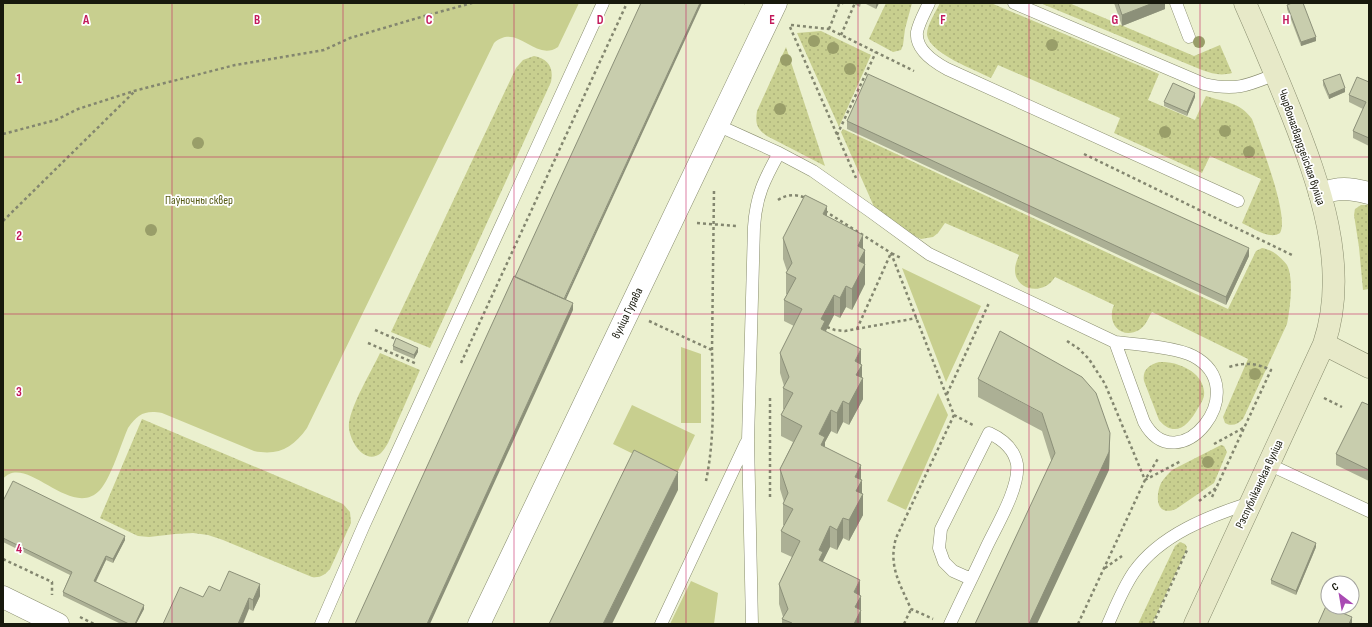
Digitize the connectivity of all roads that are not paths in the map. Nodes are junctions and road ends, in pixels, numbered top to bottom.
1 (603, 3) edge
2 (776, 3) edge
3 (929, 3) edge
4 (1014, 3) edge
5 (1176, 3) edge
6 (1245, 3) edge
7 (1189, 37) dead end
8 (1276, 74) junction
9 (717, 125) junction
10 (779, 154) junction
11 (1369, 193) edge
12 (1320, 194) junction
13 (1238, 201) dead end
14 (1115, 342) junction
15 (1324, 344) junction
16 (1369, 367) edge
17 (748, 440) junction
18 (1268, 464) junction
19 (1250, 503) junction
20 (1369, 511) edge
21 (971, 579) junction
22 (3, 597) edge
23 (58, 624) edge
24 (320, 624) edge
25 (479, 624) edge
26 (661, 624) edge
27 (752, 624) edge
28 (950, 624) edge
29 (1108, 624) edge
30 (1195, 624) edge

1 - 24 lane
2 - 9 street, вуліца Гурава
3 - 13 lane
4 - 8 lane
5 - 7 lane
6 - 8 main road, Чырвонагвардзейская вуліца
8 - 12 main road, Чырвонагвардзейская вуліца
9 - 10 lane
9 - 25 street, вуліца Гурава
10 - 14 lane
10 - 17 lane
11 - 12 street
12 - 15 main road, Чырвонагвардзейская вуліца
14 - 14 lane
15 - 16 main road
15 - 18 main road, Рэспубліканская вуліца
17 - 26 lane
17 - 27 lane
18 - 19 main road, Рэспубліканская вуліца
18 - 20 lane
19 - 29 lane
19 - 30 main road, Рэспубліканская вуліца
21 - 21 lane
21 - 28 lane
22 - 23 street

